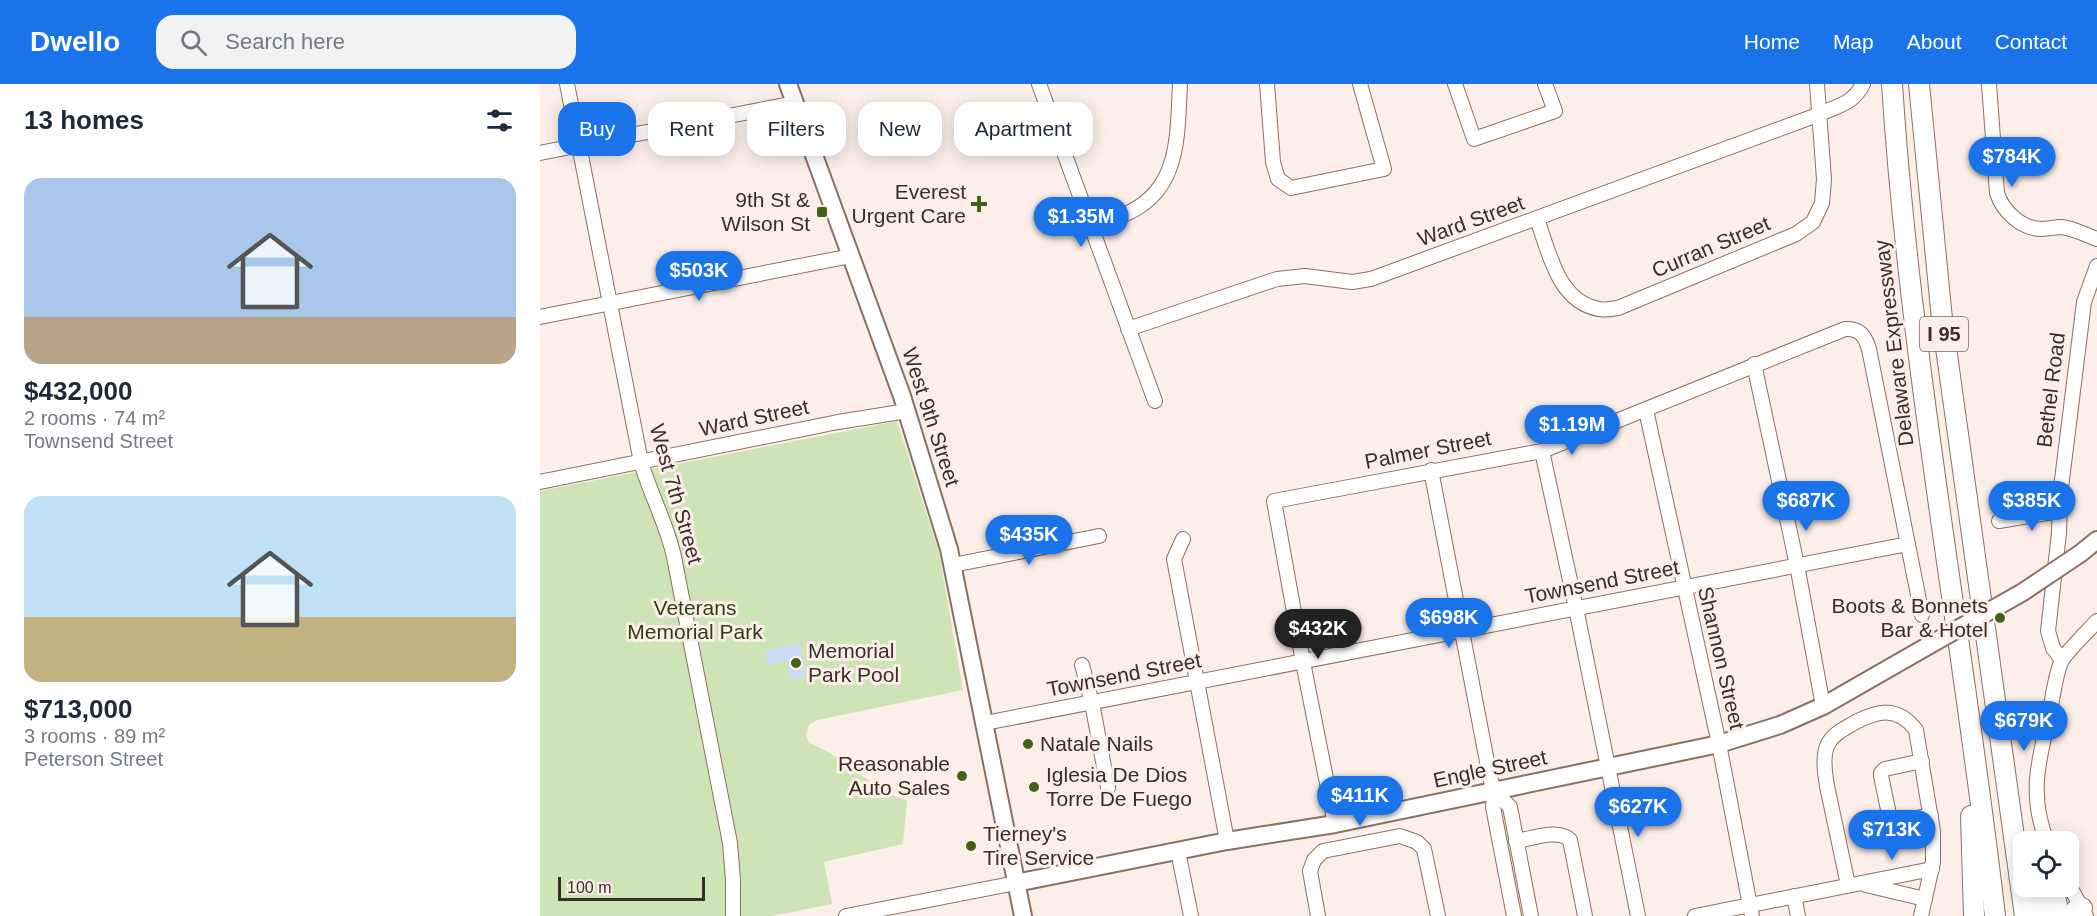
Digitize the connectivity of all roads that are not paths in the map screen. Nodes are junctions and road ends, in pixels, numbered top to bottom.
1 (567, 84) edge
2 (788, 84) edge
3 (1039, 84) edge
4 (1180, 84) edge
5 (1267, 84) edge
6 (1360, 84) edge
7 (1455, 84) edge
8 (1545, 84) edge
9 (1817, 84) edge
10 (1863, 84) edge
11 (1892, 84) edge
12 (1918, 84) edge
13 (1989, 84) edge
14 (571, 102) edge
15 (795, 102) edge
16 (747, 112) edge
17 (1820, 114) junction
18 (636, 134) edge
19 (558, 149) edge
20 (540, 153) edge
21 (581, 156) edge
22 (814, 156) edge
23 (1537, 219) junction
24 (1090, 227) junction
25 (2097, 239) edge
26 (851, 256) junction
27 (2097, 266) edge
28 (610, 303) junction
29 (540, 317) edge
30 (1128, 329) junction
31 (1754, 364) junction
32 (1155, 401) dead end
33 (1646, 410) junction
34 (907, 411) junction
35 (1542, 451) junction
36 (641, 462) junction
37 (1431, 470) junction
38 (540, 482) edge
39 (2059, 512) junction
40 (1999, 521) dead end
41 (1099, 537) dead end
42 (1183, 539) dead end
43 (2097, 540) edge
44 (1908, 544) junction
45 (953, 565) junction
46 (1797, 565) junction
47 (1978, 584) junction
48 (1684, 587) junction
49 (1576, 608) junction
50 (1922, 615) dead end
51 (2097, 621) edge
52 (1462, 631) junction
53 (2062, 660) junction
54 (1303, 662) junction
55 (1083, 665) dead end
56 (1961, 667) junction
57 (1196, 682) junction
58 (1092, 702) junction
59 (1823, 706) junction
60 (985, 723) junction
61 (1719, 744) junction
62 (1922, 761) junction
63 (1608, 766) junction
64 (1108, 788) dead end
65 (1494, 791) junction
66 (1931, 815) junction
67 (1335, 824) junction
68 (2023, 831) edge
69 (2044, 831) edge
70 (1227, 841) junction
71 (1516, 841) junction
72 (1178, 850) junction
73 (1932, 869) junction
74 (1016, 883) junction
75 (1853, 884) junction
76 (1794, 896) junction
77 (2036, 897) edge
78 (2055, 897) edge
79 (2074, 897) edge
80 (1925, 899) junction
81 (1751, 911) edge
82 (2080, 913) edge
83 (733, 916) edge
84 (846, 916) edge
85 (1023, 916) edge
86 (1191, 916) edge
87 (1318, 916) edge
88 (1438, 916) edge
89 (1514, 916) edge
90 (1531, 916) edge
91 (1585, 916) edge
92 (1638, 916) edge
93 (1695, 916) edge
94 (1798, 916) edge
95 (1921, 916) edge
96 (1974, 916) edge
97 (1995, 916) edge
98 (2025, 916) edge
99 (2040, 916) edge
100 (2059, 916) edge

1 - 14 street, West 7th Street
2 - 15 main road, West 9th Street
3 - 24 street
4 - 24 street
5 - 6 street
7 - 8 street
9 - 17 street, Curran Street
10 - 17 street, Ward Street
11 - 56 highway, Delaware Expressway / I 95
12 - 47 highway, I 95
13 - 25 street
16 - 18 street
17 - 23 street, Ward Street
17 - 23 street, Curran Street
19 - 20 street
21 - 28 street, West 7th Street
22 - 26 main road, West 9th Street
23 - 30 street, Ward Street
24 - 30 street
26 - 28 street
26 - 34 main road, West 9th Street
27 - 39 street, Bethel Road
28 - 29 street
28 - 36 street, West 7th Street
30 - 32 street
31 - 33 street, Palmer Street
31 - 44 street, Palmer Street
31 - 46 street
33 - 35 street, Palmer Street
33 - 48 street, Shannon Street
34 - 36 street, Ward Street
34 - 45 main road, West 9th Street
35 - 37 street, Palmer Street
35 - 49 street
36 - 38 street, Ward Street
36 - 83 street, West 7th Street
37 - 52 street
37 - 54 street, Palmer Street
39 - 40 street
39 - 53 street, Bethel Road
41 - 45 street
42 - 57 street
43 - 59 main road, Engle Street, bridge
44 - 46 street, Townsend Street
44 - 50 street
45 - 60 main road, West 9th Street
46 - 48 street, Townsend Street
46 - 59 street
47 - 68 highway
47 - 98 highway, I 95
48 - 49 street, Townsend Street
48 - 61 street, Shannon Street
49 - 52 street, Townsend Street
49 - 63 street
51 - 53 street
52 - 54 street, Townsend Street
52 - 65 street
53 - 69 street
54 - 57 street, Townsend Street
54 - 67 street
55 - 58 street
56 - 96 highway
56 - 97 highway, Delaware Expressway / I 95
57 - 58 street, Townsend Street
57 - 70 street
58 - 60 street, Townsend Street
58 - 64 street
59 - 61 main road, Engle Street
60 - 74 main road, West 9th Street
61 - 63 main road, Engle Street
61 - 81 street, Shannon Street
62 - 66 street
62 - 66 street
62 - 75 street
63 - 65 main road, Engle Street
63 - 92 street
65 - 67 main road, Engle Street
65 - 71 street
65 - 89 street
66 - 73 street
67 - 70 main road, Engle Street
70 - 72 main road, Engle Street
71 - 90 street
71 - 91 street
72 - 74 main road, Engle Street
72 - 86 street
73 - 75 street
73 - 80 street
74 - 84 street, Engle Street
74 - 85 main road, West 9th Street
75 - 76 street
75 - 80 street
76 - 81 street
76 - 94 street
77 - 99 highway
78 - 100 highway
79 - 82 street
80 - 95 street
81 - 93 street
87 - 88 street

